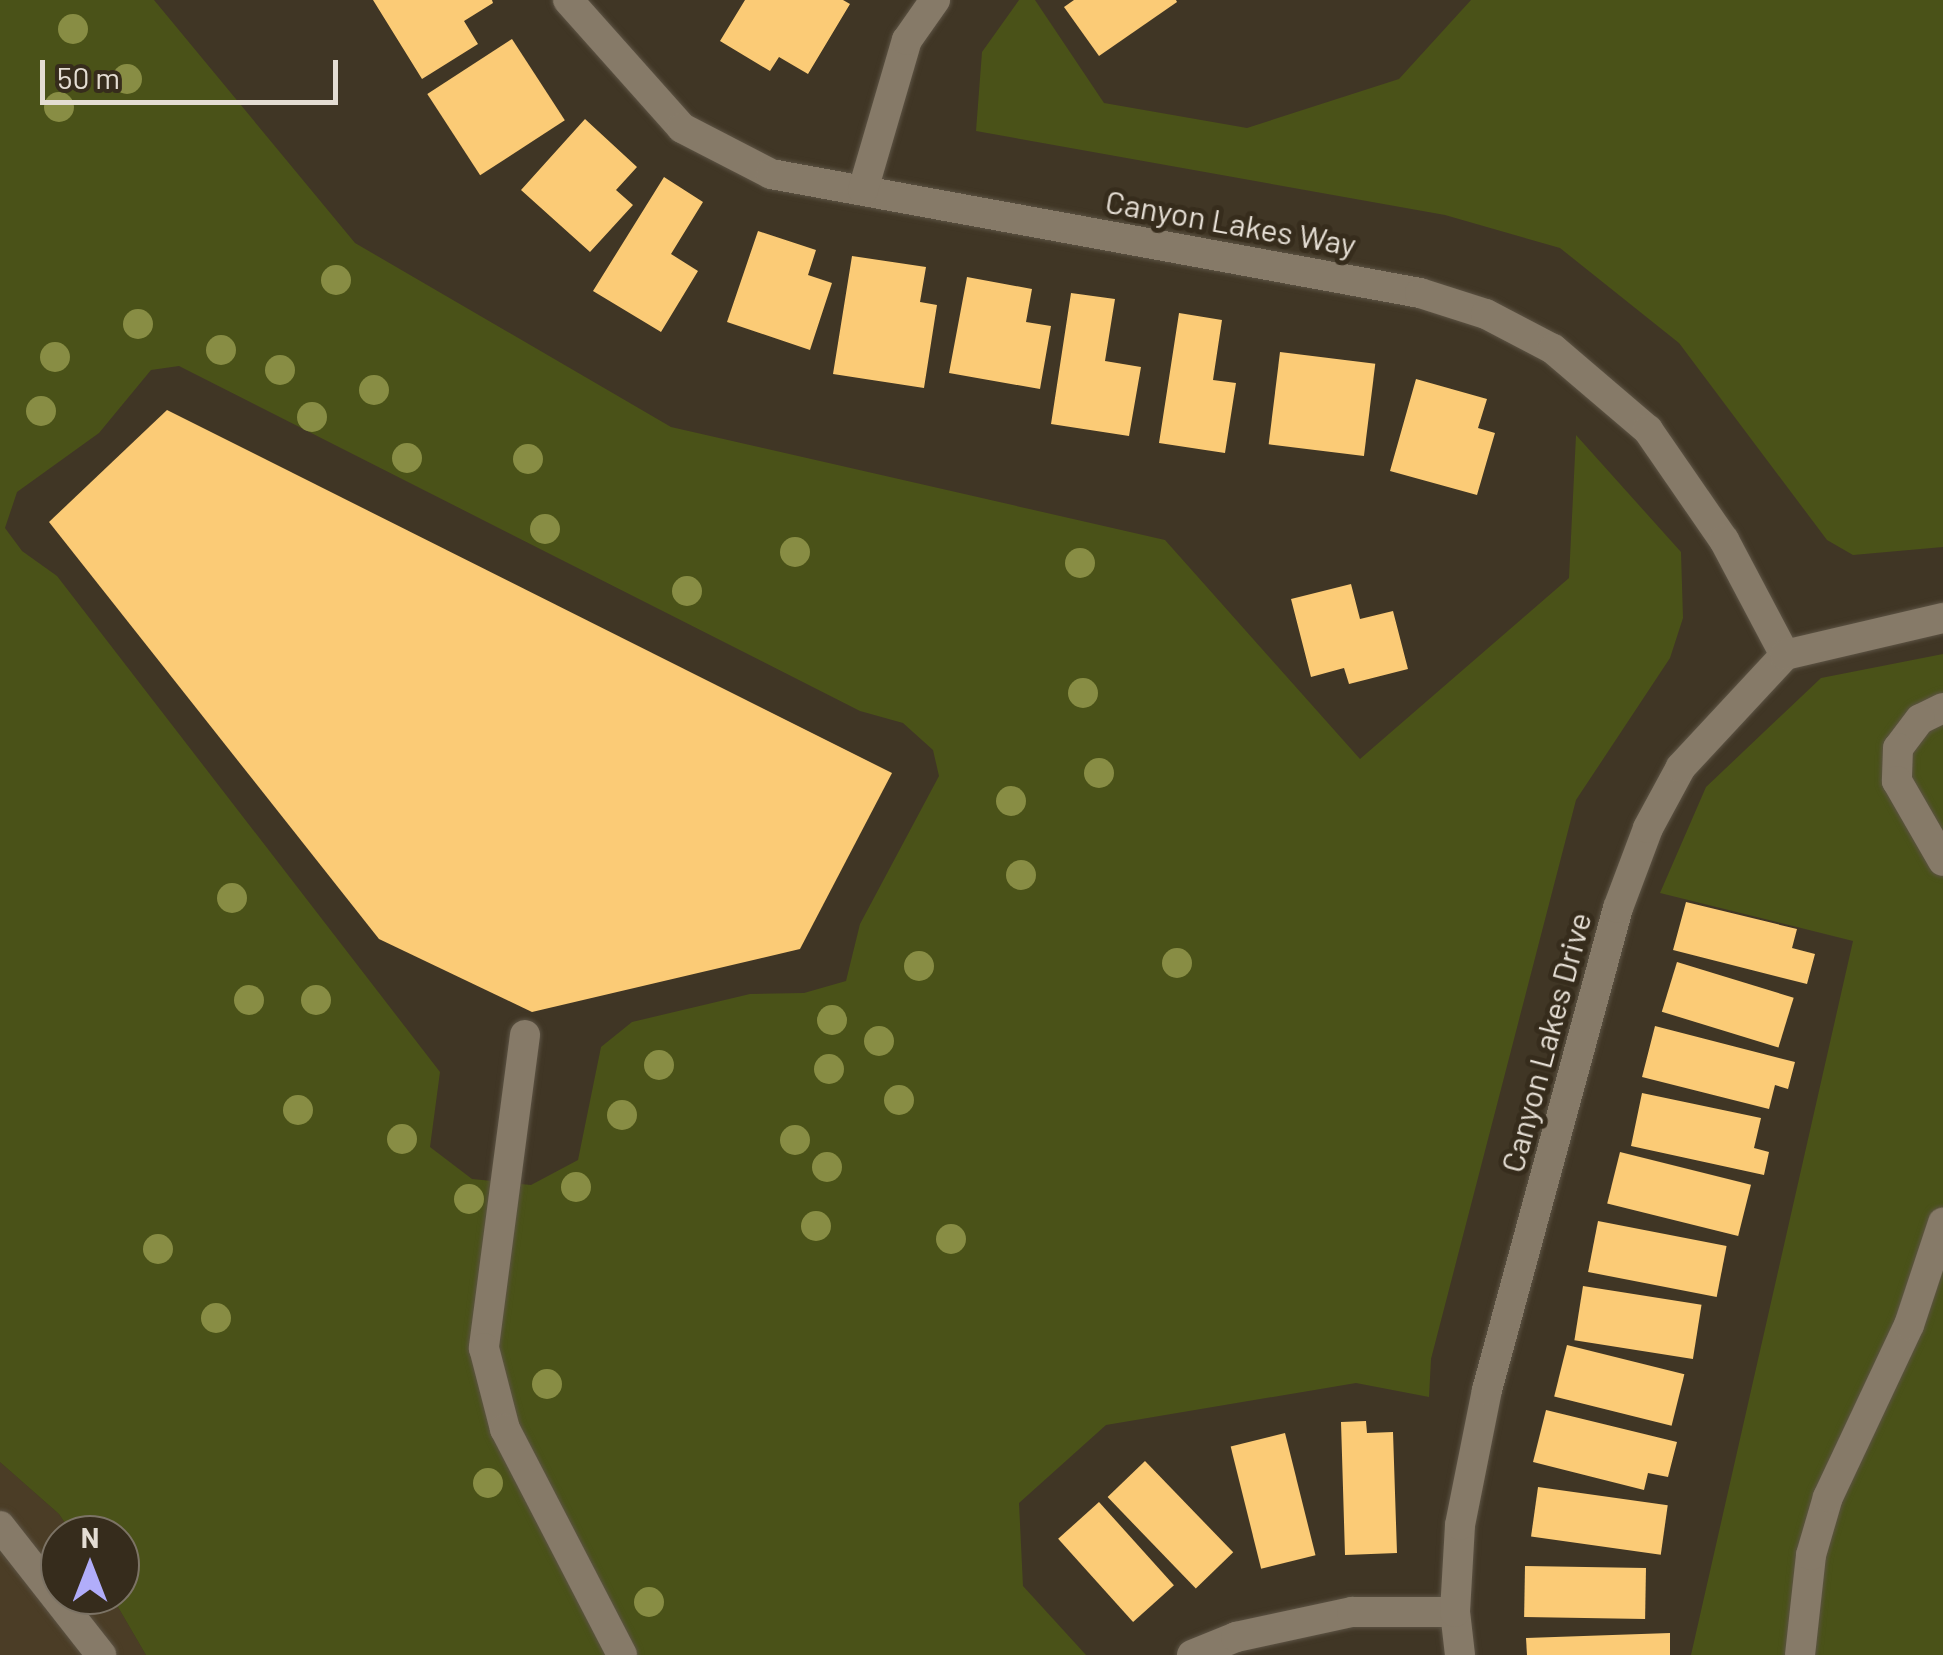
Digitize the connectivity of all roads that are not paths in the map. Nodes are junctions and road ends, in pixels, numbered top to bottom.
1 (568, 0) edge
2 (936, 0) edge
3 (862, 190) junction
4 (1943, 618) edge
5 (1785, 656) junction
6 (1943, 708) edge
7 (1943, 861) edge
8 (525, 1036) dead end
9 (1943, 1223) edge
10 (0, 1526) edge
11 (1455, 1612) junction
12 (100, 1655) edge
13 (622, 1655) edge
14 (1192, 1655) edge
15 (1460, 1655) edge
16 (1800, 1655) edge

1 - 3 street, Canyon Lakes Way
2 - 3 street
3 - 5 street, Canyon Lakes Way
4 - 5 street
5 - 11 street, Canyon Lakes Drive
6 - 7 street
8 - 13 street
9 - 16 street
10 - 12 street
11 - 14 street
11 - 15 street, Canyon Lakes Drive

